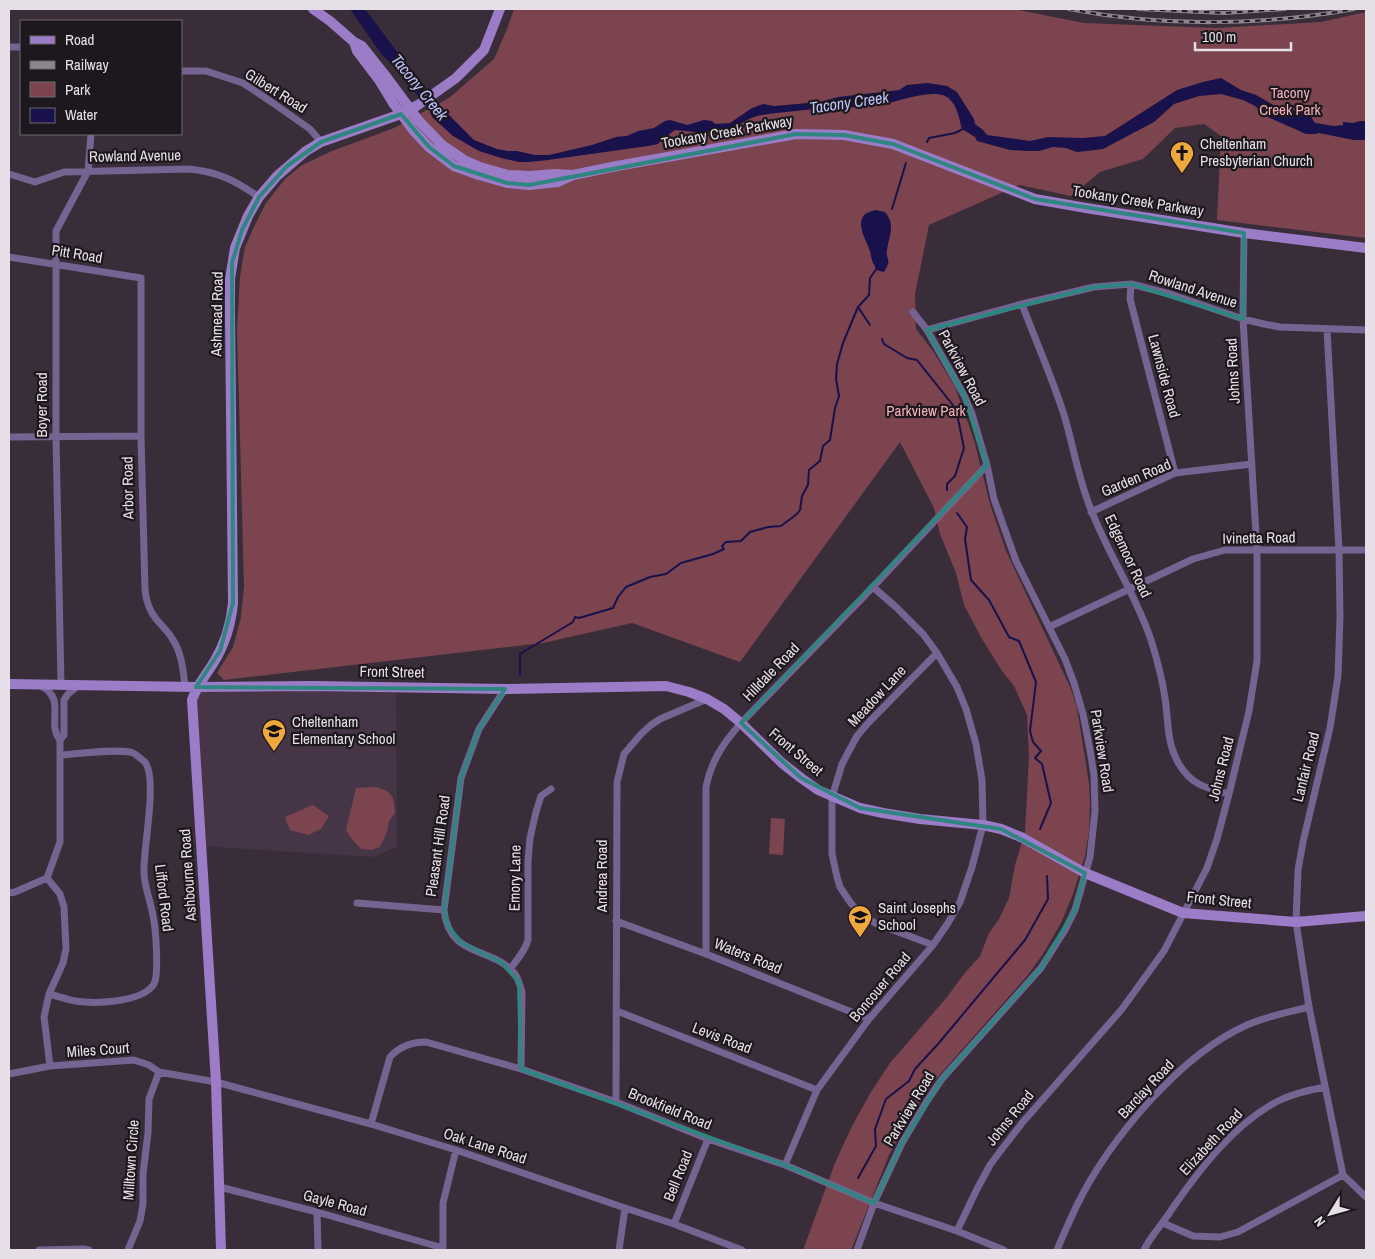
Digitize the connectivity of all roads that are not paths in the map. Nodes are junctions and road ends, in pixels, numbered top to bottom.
1 (313, 9) edge
2 (500, 9) edge
3 (182, 72) edge
4 (410, 109) junction
5 (91, 135) edge
6 (321, 142) junction
7 (88, 171) junction
8 (9, 174) edge
9 (573, 175) junction
10 (259, 197) junction
11 (1244, 233) junction
12 (1366, 248) edge
13 (9, 258) edge
14 (56, 264) junction
15 (141, 278) joint
16 (1131, 284) junction
17 (1022, 304) junction
18 (913, 312) dead end
19 (1243, 319) junction
20 (1327, 329) junction
21 (927, 330) junction
22 (1366, 330) edge
23 (141, 436) junction
24 (9, 437) edge
25 (56, 437) junction
26 (1252, 464) junction
27 (987, 465) junction
28 (1175, 474) junction
29 (1092, 512) junction
30 (1257, 550) junction
31 (1339, 550) junction
32 (1366, 550) edge
33 (873, 587) junction
34 (1128, 590) junction
35 (1049, 627) junction
36 (937, 653) junction
37 (9, 684) edge
38 (36, 684) junction
39 (61, 684) junction
40 (79, 685) junction
41 (185, 686) junction
42 (196, 687) junction
43 (505, 689) junction
44 (707, 698) junction
45 (741, 723) junction
46 (60, 740) junction
47 (61, 754) junction
48 (551, 789) dead end
49 (1229, 794) junction
50 (832, 797) junction
51 (983, 825) junction
52 (1085, 873) junction
53 (47, 878) junction
54 (9, 893) edge
55 (358, 904) dead end
56 (444, 910) junction
57 (1183, 913) junction
58 (1366, 916) edge
59 (616, 921) junction
60 (1296, 922) junction
61 (933, 945) junction
62 (706, 954) junction
63 (510, 969) junction
64 (49, 994) junction
65 (1310, 1007) junction
66 (617, 1011) junction
67 (869, 1019) junction
68 (50, 1066) junction
69 (521, 1069) junction
70 (159, 1072) junction
71 (9, 1074) edge
72 (216, 1082) junction
73 (1325, 1087) junction
74 (818, 1090) junction
75 (616, 1102) junction
76 (371, 1124) junction
77 (708, 1139) junction
78 (456, 1150) junction
79 (785, 1165) junction
80 (1343, 1175) junction
81 (220, 1187) junction
82 (1366, 1197) edge
83 (874, 1203) junction
84 (624, 1208) junction
85 (317, 1212) junction
86 (1163, 1223) junction
87 (674, 1224) junction
88 (957, 1231) junction
89 (443, 1249) edge
90 (39, 1250) edge
91 (89, 1250) edge
92 (128, 1250) edge
93 (221, 1250) edge
94 (318, 1250) edge
95 (619, 1250) edge
96 (742, 1250) edge
97 (857, 1250) edge
98 (1004, 1250) edge
99 (1057, 1250) edge
100 (1144, 1250) edge

1 - 4 street, Tookany Creek Parkway
2 - 4 street, Ashmead Road
3 - 6 street, Gilbert Road
4 - 6 street, Ashmead Road
4 - 9 street, Tookany Creek Parkway
4 - 9 street, Tookany Creek Parkway
5 - 7 street, Boyer Road
6 - 10 street, Ashmead Road
7 - 8 street, Rowland Avenue
7 - 10 street, Rowland Avenue
7 - 14 street, Boyer Road
9 - 11 street, Tookany Creek Parkway
10 - 42 street, Ashmead Road
11 - 12 street, Tookany Creek Parkway
11 - 19 street, Johns Road
13 - 14 street, Pitt Road
14 - 15 street, Pitt Road
14 - 25 street, Boyer Road
15 - 23 street, Arbor Road
16 - 17 street, Rowland Avenue
16 - 19 street, Rowland Avenue
16 - 28 street, Lawnside Road
17 - 21 street, Rowland Avenue
17 - 29 street, Edgemoor Road
18 - 21 street, Parkview Road
19 - 20 street, Rowland Avenue
19 - 26 street, Johns Road
20 - 22 street, Rowland Avenue
20 - 31 street, Lanfair Road
21 - 27 street, Parkview Road
23 - 25 street
23 - 41 street, Arbor Road
24 - 25 street
25 - 39 street, Boyer Road
26 - 28 street, Garden Road
26 - 30 street, Johns Road
27 - 33 street, Hilldale Road
27 - 35 street, Parkview Road
28 - 29 street, Garden Road
29 - 34 street, Edgemoor Road
30 - 31 street, Ivinetta Road
30 - 34 street, Ivinetta Road
30 - 49 street, Johns Road
31 - 32 street, Ivinetta Road
31 - 60 street, Lanfair Road
33 - 36 street, Boncouer Road
33 - 45 street, Hilldale Road
34 - 35 street, Ivinetta Road
34 - 49 street, Edgemoor Road
35 - 52 street, Parkview Road
36 - 50 street, Meadow Lane
36 - 51 street, Boncouer Road
37 - 38 street
38 - 39 street
38 - 46 street
39 - 40 street
40 - 41 street
40 - 46 street
41 - 42 street
42 - 43 street, Front Street
42 - 72 street, Ashbourne Road
43 - 44 street, Front Street
43 - 56 street, Pleasant Hill Road
44 - 45 street, Front Street
44 - 59 street, Andrea Road
45 - 50 street, Front Street
45 - 62 street, Hilldale Road
46 - 47 street
47 - 53 street
47 - 64 street, Lifford Road
48 - 63 street, Emory Lane
49 - 57 street, Johns Road
50 - 51 street, Front Street
50 - 61 street, Meadow Lane
51 - 52 street, Front Street
51 - 61 street, Boncouer Road
52 - 57 street, Front Street
52 - 83 street, Parkview Road
53 - 54 street
53 - 64 street
55 - 56 street
56 - 63 street, Pleasant Hill Road
57 - 60 street, Front Street
57 - 88 street, Johns Road
58 - 60 street, Front Street
59 - 62 street, Waters Road
59 - 66 street, Andrea Road
60 - 65 street, Lanfair Road
61 - 67 street, Boncouer Road
62 - 67 street, Waters Road
63 - 69 street
64 - 68 street
65 - 73 street, Lanfair Road
65 - 99 street, Barclay Road
66 - 74 street, Levis Road
66 - 75 street, Andrea Road
67 - 74 street, Boncouer Road
68 - 70 street, Miles Court
68 - 71 street, Miles Court
69 - 75 street, Brookfield Road
69 - 76 street, Brookfield Road
70 - 72 street, Miles Court
70 - 92 street, Milltown Circle
72 - 76 street, Oak Lane Road
72 - 81 street, Ashbourne Road
73 - 80 street, Lanfair Road
73 - 86 street, Elizabeth Road
74 - 79 street, Boncouer Road
75 - 77 street, Brookfield Road
76 - 78 street, Oak Lane Road
77 - 79 street, Brookfield Road
77 - 87 street, Bell Road
78 - 84 street, Oak Lane Road
78 - 89 street
79 - 83 street, Brookfield Road
80 - 82 street
80 - 86 street
81 - 85 street, Gayle Road
81 - 93 street, Ashbourne Road
83 - 88 street, Brookfield Road
83 - 97 street, Parkview Road
84 - 87 street, Oak Lane Road
84 - 95 street
85 - 89 street, Gayle Road
85 - 94 street
86 - 100 street, Elizabeth Road
87 - 96 street, Oak Lane Road
88 - 98 street, Brookfield Road
90 - 91 street

